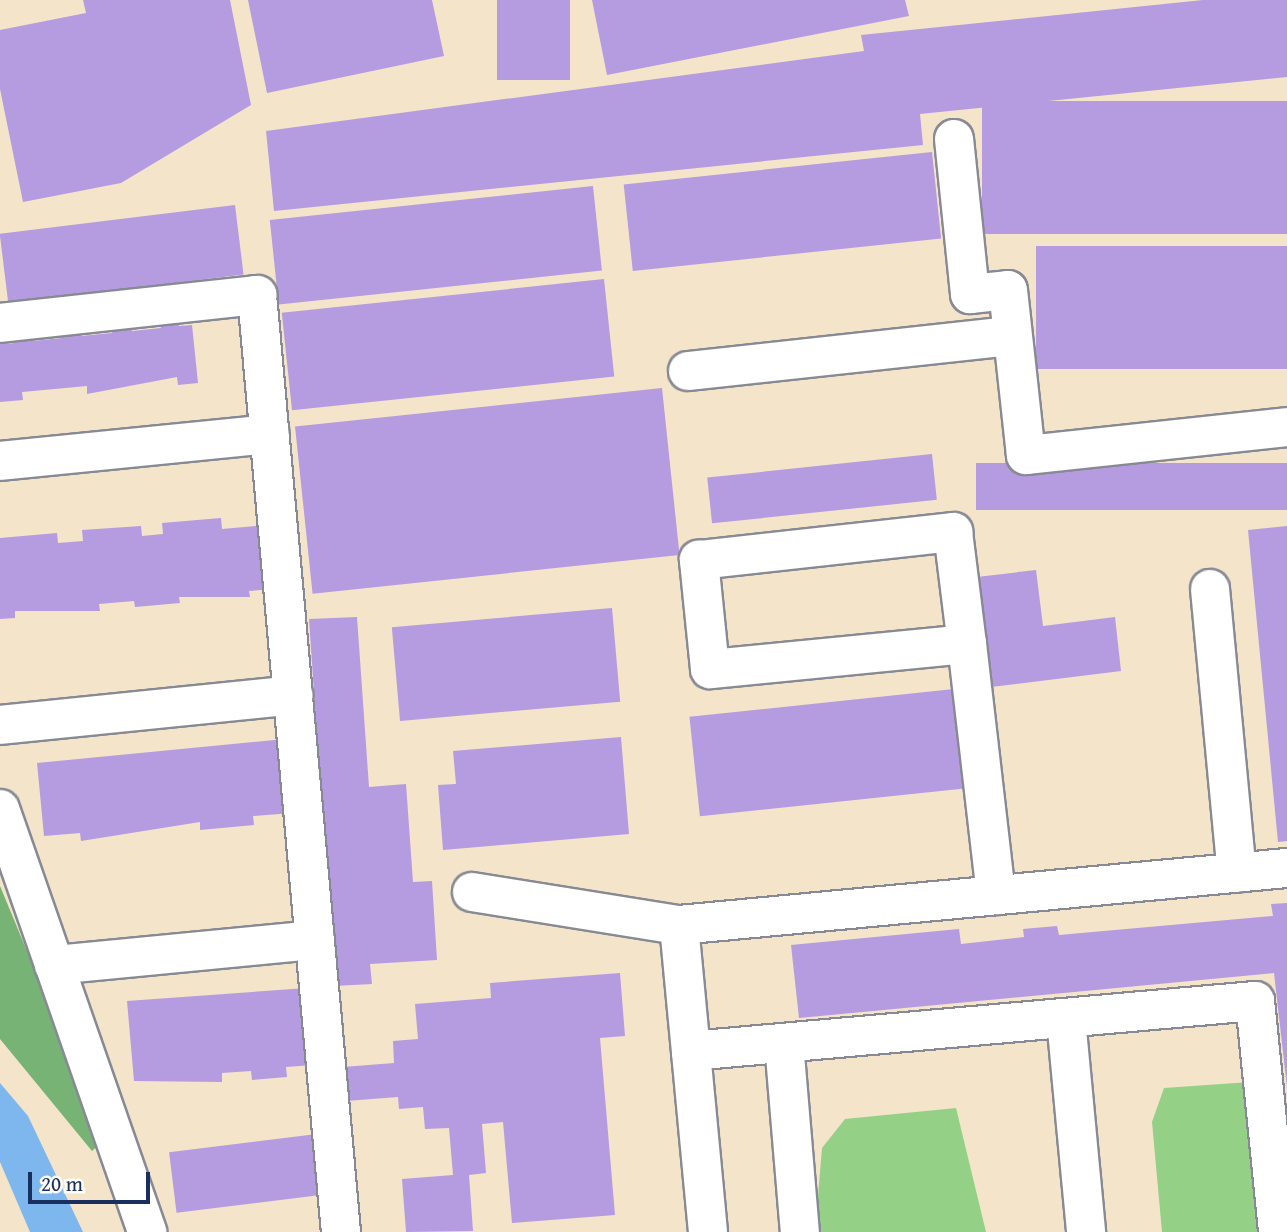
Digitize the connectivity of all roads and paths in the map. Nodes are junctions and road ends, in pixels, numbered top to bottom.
1 (954, 139) dead end
2 (0, 323) edge
3 (1012, 336) junction
4 (688, 370) dead end
5 (1287, 427) edge
6 (270, 434) junction
7 (0, 461) edge
8 (1210, 589) dead end
9 (967, 645) junction
10 (293, 695) junction
11 (0, 725) edge
12 (0, 809) edge
13 (1287, 868) edge
14 (1237, 873) junction
15 (472, 892) dead end
16 (996, 895) junction
17 (679, 925) junction
18 (315, 940) junction
19 (54, 965) junction
20 (1066, 1019) junction
21 (784, 1043) junction
22 (691, 1051) junction
23 (147, 1232) edge
24 (341, 1232) edge
25 (708, 1232) edge
26 (800, 1232) edge
27 (1086, 1232) edge
28 (1278, 1232) edge

1 - 3 lane
2 - 6 lane
3 - 4 lane
3 - 5 lane
6 - 7 lane
6 - 10 lane
8 - 14 lane
9 - 9 lane
9 - 16 lane
10 - 11 lane
10 - 18 lane
12 - 19 lane
13 - 14 lane
14 - 16 lane
15 - 17 lane
16 - 17 lane
17 - 22 lane
18 - 19 lane
18 - 24 lane
19 - 23 lane
20 - 21 lane
20 - 27 lane
20 - 28 lane
21 - 22 lane
21 - 26 lane
22 - 25 lane

